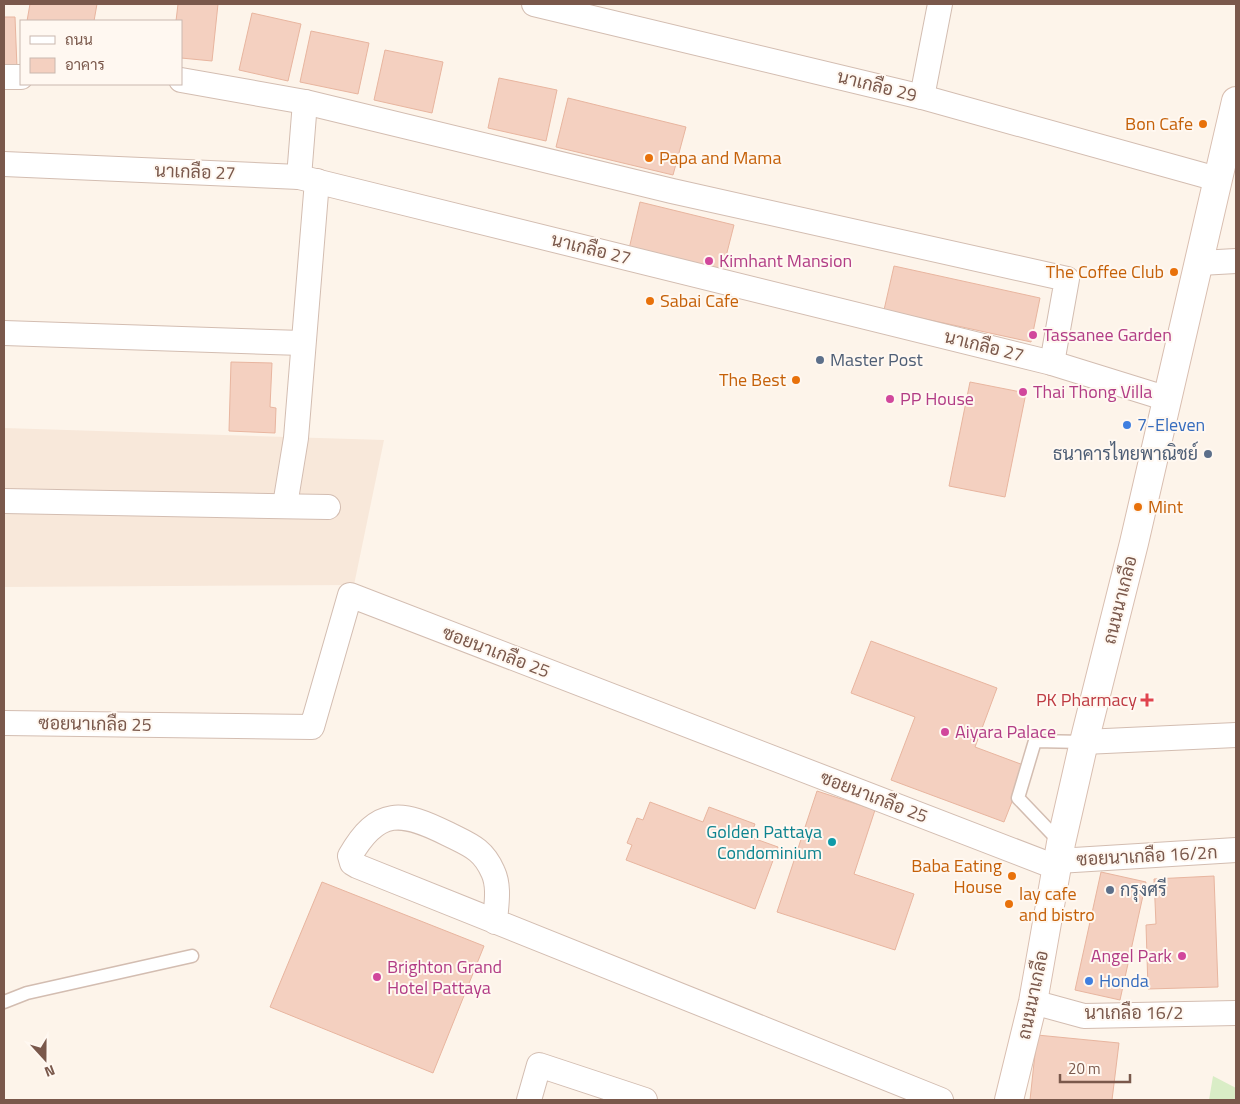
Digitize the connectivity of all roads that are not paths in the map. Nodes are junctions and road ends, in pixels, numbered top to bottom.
1 (534, 4) edge
2 (940, 4) edge
3 (4, 77) edge
4 (20, 77) edge
5 (182, 80) edge
6 (922, 97) junction
7 (1236, 101) edge
8 (305, 102) junction
9 (4, 164) edge
10 (308, 179) junction
11 (1217, 179) junction
12 (1236, 261) edge
13 (1200, 262) junction
14 (4, 333) edge
15 (302, 343) junction
16 (1052, 363) junction
17 (1168, 400) junction
18 (4, 501) edge
19 (285, 505) junction
20 (328, 507) dead end
21 (4, 723) edge
22 (1236, 735) edge
23 (1084, 742) junction
24 (1236, 850) edge
25 (1059, 857) junction
26 (495, 922) junction
27 (192, 956) dead end
28 (4, 1002) edge
29 (1033, 1002) junction
30 (1236, 1013) edge
31 (528, 1100) edge
32 (645, 1100) edge
33 (941, 1100) edge
34 (1009, 1100) edge

1 - 6 street, นาเกลือ 29
2 - 6 street
3 - 4 street
5 - 8 street
6 - 11 street, นาเกลือ 29
7 - 11 street, ถนนนาเกลือ
8 - 10 street
8 - 16 street
9 - 10 street, นาเกลือ 27
10 - 15 street
10 - 16 street, นาเกลือ 27
11 - 13 street, ถนนนาเกลือ
12 - 13 street
13 - 17 street, ถนนนาเกลือ
14 - 15 street
15 - 19 street
16 - 17 street, นาเกลือ 27
17 - 23 street, ถนนนาเกลือ
18 - 19 street
19 - 20 street
21 - 25 street, ซอยนาเกลือ 25
22 - 23 street
23 - 25 street, ถนนนาเกลือ
23 - 25 lane
24 - 25 street, ซอยนาเกลือ 16/2ก
25 - 29 street, ถนนนาเกลือ
26 - 26 street
26 - 33 street
27 - 28 lane
29 - 30 street, นาเกลือ 16/2
29 - 34 street, ถนนนาเกลือ
31 - 32 street

